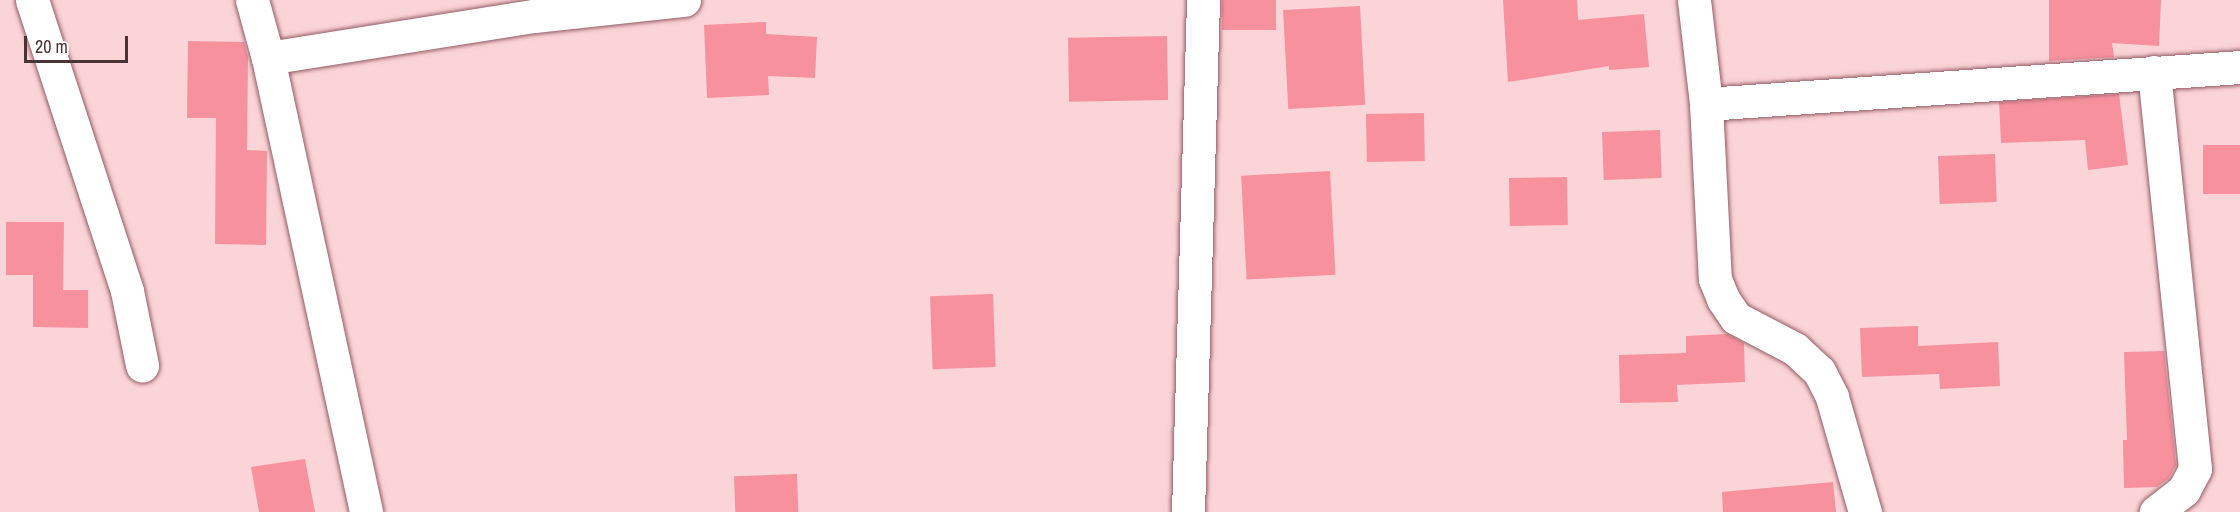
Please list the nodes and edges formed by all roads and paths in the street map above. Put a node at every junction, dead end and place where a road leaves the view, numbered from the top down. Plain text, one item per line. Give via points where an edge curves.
1 (32, 0) edge
2 (252, 0) edge
3 (684, 0) edge
4 (1203, 0) edge
5 (1694, 0) edge
6 (502, 10) edge
7 (268, 58) junction
8 (2240, 67) edge
9 (2154, 72) junction
10 (1706, 104) junction
11 (142, 365) dead end
12 (366, 512) edge
13 (1188, 512) edge
14 (1865, 512) edge
15 (2156, 512) edge

1 - 11 street via 127,291
2 - 7 street
3 - 6 street
4 - 13 street
5 - 10 street
6 - 7 street
7 - 12 street
8 - 9 street
9 - 10 street
9 - 15 street via 2195,469 2184,490
10 - 14 street via 1715,279 1736,318 1795,349 1819,371 1832,397

